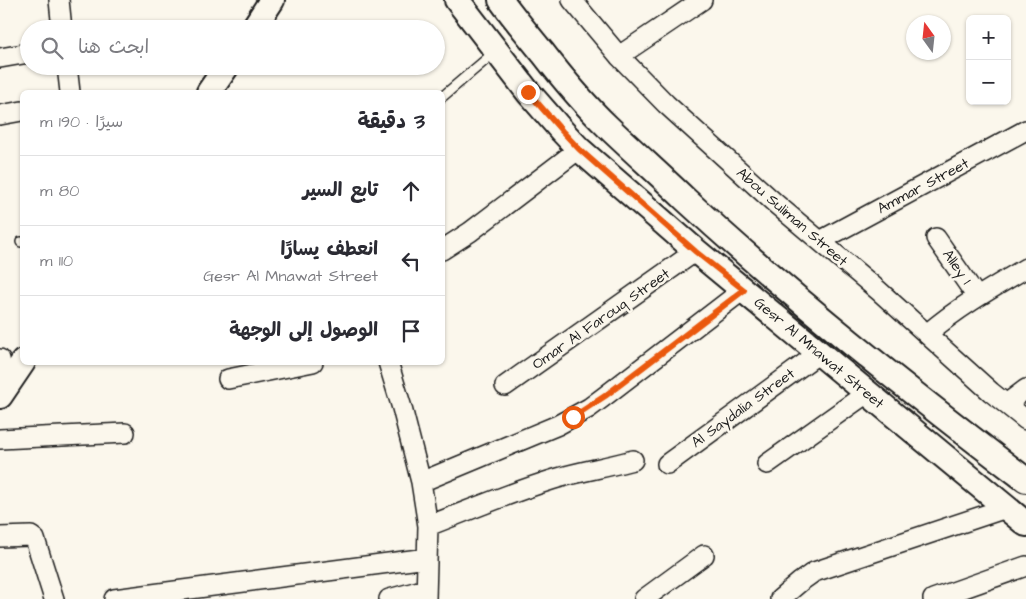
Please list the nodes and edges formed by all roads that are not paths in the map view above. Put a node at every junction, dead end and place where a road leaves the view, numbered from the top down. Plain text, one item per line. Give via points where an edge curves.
1 (59, 0) edge
2 (272, 0) edge
3 (457, 0) edge
4 (500, 0) edge
5 (572, 0) edge
6 (702, 0) edge
7 (61, 20) edge
8 (259, 20) edge
9 (496, 51) junction
10 (20, 55) edge
11 (619, 56) junction
12 (0, 58) edge
13 (68, 75) edge
14 (221, 75) edge
15 (70, 90) edge
16 (210, 90) edge
17 (445, 94) edge
18 (20, 111) edge
19 (0, 115) edge
20 (1026, 130) edge
21 (579, 149) junction
22 (936, 238) dead end
23 (820, 241) junction
24 (445, 248) edge
25 (696, 252) junction
26 (1026, 268) edge
27 (744, 290) junction
28 (977, 297) junction
29 (926, 334) junction
30 (819, 353) junction
31 (0, 359) edge
32 (21, 365) edge
33 (298, 365) edge
34 (389, 365) edge
35 (228, 379) dead end
36 (505, 386) dead end
37 (1026, 389) edge
38 (3, 392) edge
39 (867, 393) junction
40 (1006, 404) junction
41 (1026, 420) edge
42 (126, 433) dead end
43 (0, 440) edge
44 (633, 460) dead end
45 (666, 464) dead end
46 (767, 464) dead end
47 (1026, 480) edge
48 (421, 482) junction
49 (1006, 508) junction
50 (1026, 524) edge
51 (428, 526) junction
52 (0, 537) edge
53 (704, 555) dead end
54 (427, 558) junction
55 (1026, 566) edge
56 (426, 594) edge
57 (54, 599) edge
58 (114, 599) edge
59 (389, 599) edge
60 (644, 599) edge
61 (780, 599) edge
62 (933, 599) edge

1 - 7 street
2 - 8 street
3 - 9 street, Gesr Al Mnawat Street
4 - 47 street, Gesr Al Mnawat Street via 607,126 708,220 841,335
5 - 11 street, Abou Suliman Street
6 - 11 street
9 - 17 lane
9 - 21 street, Gesr Al Mnawat Street
10 - 12 street
11 - 23 street, Abou Suliman Street via 666,104
13 - 15 street
14 - 16 street
18 - 19 street
20 - 23 street, Ammar Street
21 - 24 street
21 - 25 street, Gesr Al Mnawat Street
22 - 28 street, Alley 1
23 - 29 street, Abou Suliman Street
25 - 27 street, Gesr Al Mnawat Street
25 - 36 street, Omar Al Farouq Street
26 - 28 street
27 - 30 street, Gesr Al Mnawat Street
27 - 48 street via 573,417
28 - 29 street
29 - 40 street, Abou Suliman Street
30 - 39 street, Gesr Al Mnawat Street
30 - 45 street, Al Saydalia Street
31 - 38 street
32 - 38 street
33 - 35 street
34 - 48 street
37 - 40 street
39 - 46 street
39 - 49 street, Gesr Al Mnawat Street
40 - 41 street, Abou Suliman Street
42 - 43 street
44 - 51 street via 556,479
48 - 51 street
49 - 50 street, Gesr Al Mnawat Street
49 - 61 street via 814,572
51 - 54 street
52 - 57 street via 35,538
53 - 60 street
54 - 56 street
54 - 58 street
55 - 62 street
56 - 59 street

